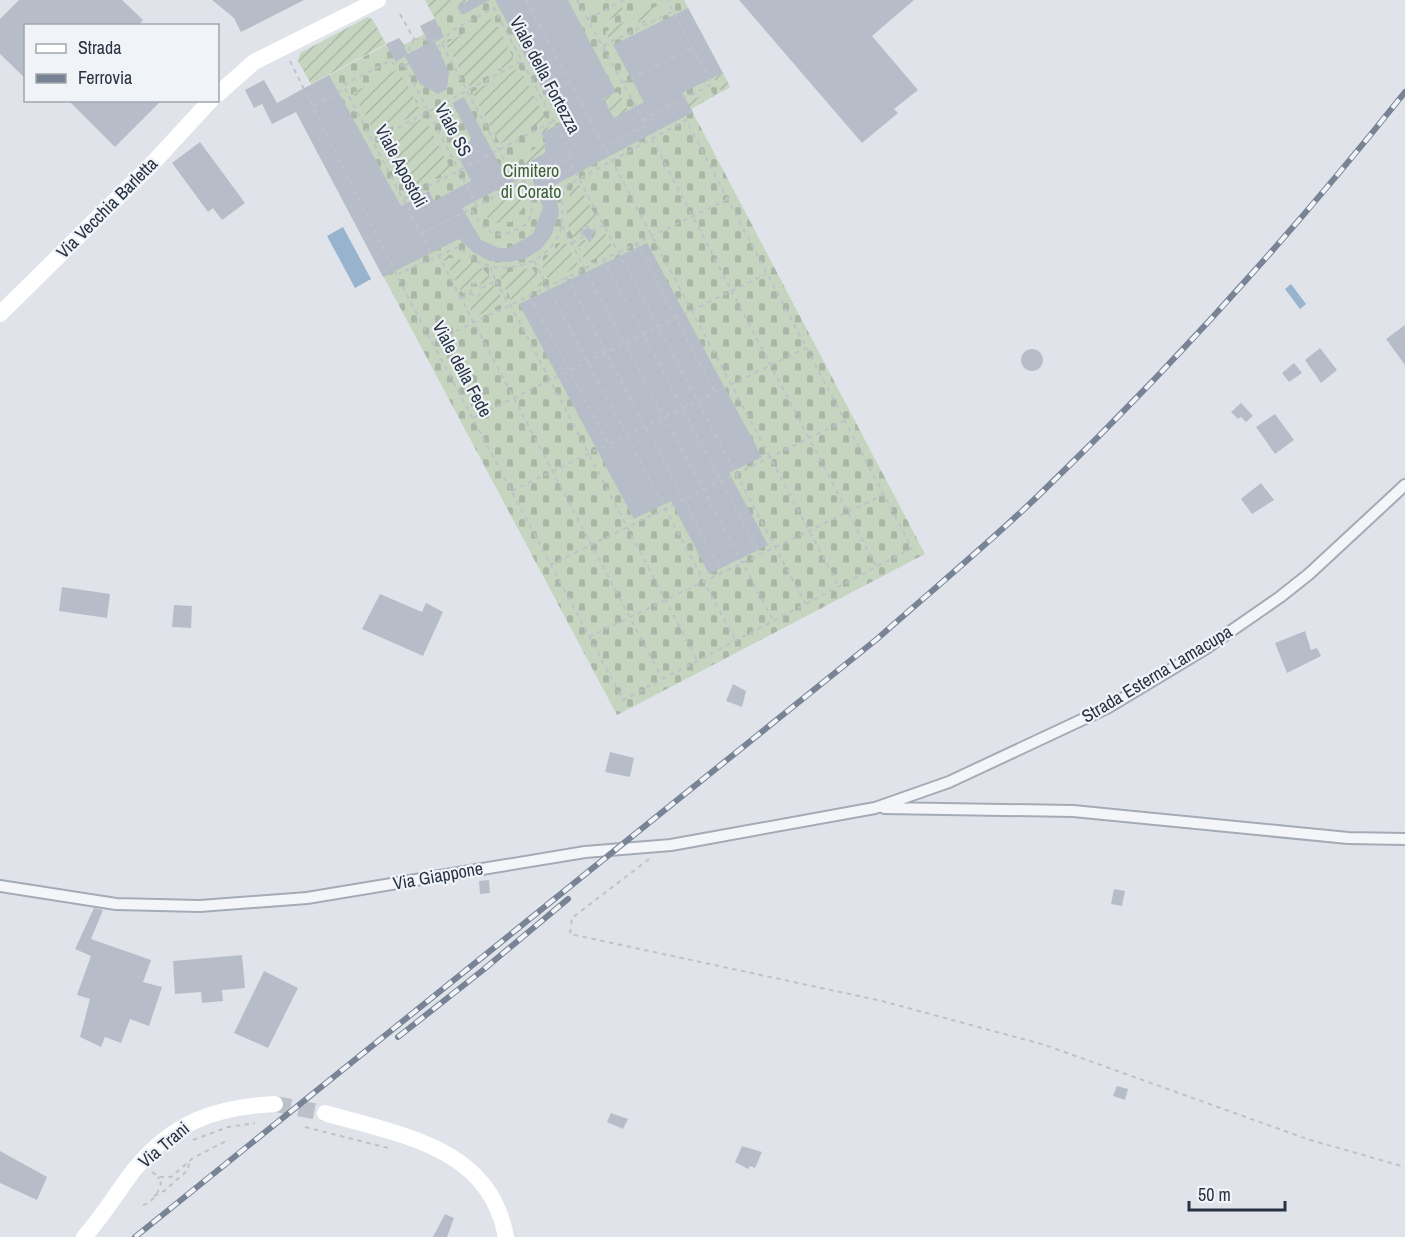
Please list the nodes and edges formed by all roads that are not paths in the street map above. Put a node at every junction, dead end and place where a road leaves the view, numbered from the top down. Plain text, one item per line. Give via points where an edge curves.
1 (375, 0) edge
2 (219, 93) edge
3 (209, 102) edge
4 (0, 314) edge
5 (1405, 485) edge
6 (875, 808) junction
7 (1405, 839) edge
8 (0, 886) edge
9 (275, 1104) tunnel mouth
10 (325, 1113) tunnel mouth
11 (84, 1237) edge
12 (506, 1237) edge

1 - 2 street via 254,62
3 - 4 street, Via Vecchia Barletta
5 - 6 street, Strada Esterna Lamacupa via 1302,580 1208,647 1107,708 949,782
6 - 7 street via 1073,811 1348,838
6 - 8 street, Via Giappone via 671,845 585,852 307,898 200,906 116,904
9 - 11 street, Via Trani via 220,1110 172,1132 148,1154
10 - 12 street via 428,1145 459,1161 492,1194

